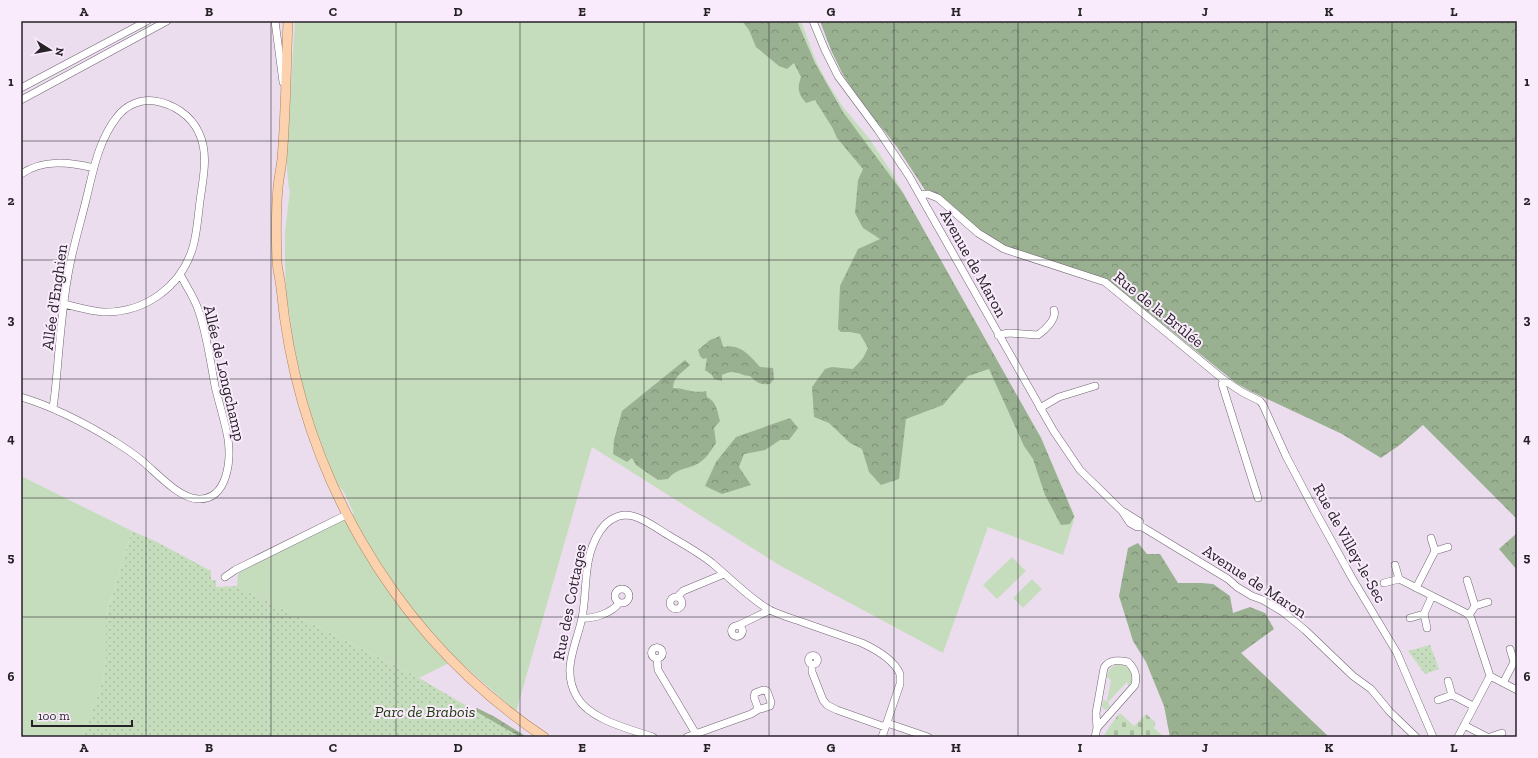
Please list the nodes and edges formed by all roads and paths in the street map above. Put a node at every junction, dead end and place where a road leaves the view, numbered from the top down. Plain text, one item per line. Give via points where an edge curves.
1 (147, 21) edge
2 (167, 21) edge
3 (275, 21) edge
4 (288, 21) edge
5 (814, 21) edge
6 (134, 24) edge
7 (139, 36) junction
8 (21, 88) edge
9 (21, 100) edge
10 (285, 101) junction
11 (94, 168) junction
12 (21, 174) edge
13 (920, 195) junction
14 (180, 274) junction
15 (64, 304) junction
16 (1054, 310) dead end
17 (998, 335) junction
18 (1224, 380) junction
19 (1095, 386) dead end
20 (21, 397) edge
21 (53, 408) junction
22 (1040, 408) junction
23 (1258, 498) dead end
24 (346, 515) junction
25 (1430, 538) dead end
26 (1448, 547) dead end
27 (1435, 551) junction
28 (1395, 565) dead end
29 (724, 574) junction
30 (226, 577) dead end
31 (1399, 579) junction
32 (1467, 580) dead end
33 (1384, 583) dead end
34 (1416, 588) junction
35 (1432, 596) junction
36 (677, 597) dead end
37 (1488, 602) dead end
38 (619, 603) dead end
39 (1474, 606) junction
40 (770, 610) junction
41 (1424, 614) junction
42 (1469, 615) junction
43 (582, 618) junction
44 (1410, 618) dead end
45 (738, 625) dead end
46 (1428, 628) dead end
47 (1510, 649) dead end
48 (657, 659) dead end
49 (1515, 662) edge
50 (812, 664) dead end
51 (1490, 676) junction
52 (1448, 681) dead end
53 (1503, 683) junction
54 (1517, 690) edge
55 (1452, 695) junction
56 (1438, 700) dead end
57 (1473, 706) junction
58 (760, 709) dead end
59 (886, 725) junction
60 (1464, 725) junction
61 (1097, 728) junction
62 (700, 732) junction
63 (1502, 733) dead end
64 (544, 737) edge
65 (653, 737) edge
66 (687, 737) edge
67 (882, 737) edge
68 (928, 737) edge
69 (1095, 737) edge
70 (1416, 737) edge
71 (1433, 737) edge
72 (1458, 737) edge
73 (1487, 737) edge
74 (1490, 737) edge

1 - 6 street
2 - 7 street
3 - 10 street
4 - 10 main road
5 - 13 street, Avenue de Maron via 830,61 843,83 882,136
6 - 7 street
6 - 8 street
7 - 9 street
10 - 24 main road via 280,284 286,332 301,402 320,458
11 - 12 street via 50,163 32,167
11 - 14 street, Allée d'Enghien via 101,144 109,129 118,116 131,105 144,101 160,102 175,107 195,125 202,140 204,165 194,245
11 - 15 street, Allée d'Enghien via 69,268
13 - 17 street, Avenue de Maron
13 - 18 street, Rue de la Brûlée via 928,194 938,198 978,233 1004,249 1105,282
14 - 15 street, Allée d'Enghien via 160,295 133,308 101,312
14 - 21 street, Allée de Longchamp via 200,314 226,429 228,469 219,488 203,498 185,495 114,441
15 - 21 street, Allée d'Enghien
16 - 17 street via 1054,319 1038,335
17 - 22 street, Avenue de Maron
18 - 23 street via 1222,384
18 - 71 street, Rue de Villey-le-Sec via 1263,405 1315,511 1399,657
19 - 22 street via 1059,397
20 - 21 street, Allée de Longchamp
22 - 70 street, Avenue de Maron via 1080,470 1122,511 1140,522 1140,526 1292,619 1353,676 1371,689
24 - 30 street via 258,558
24 - 64 main road via 389,586 428,636 486,693
25 - 27 street
26 - 27 street
27 - 34 street
28 - 31 street
29 - 36 street via 682,591
29 - 40 street, Rue des Cottages
29 - 43 street, Rue des Cottages via 697,552 640,519 629,516 616,517 602,528 592,546 587,562
31 - 33 street
31 - 34 street
32 - 39 street
34 - 35 street
35 - 41 street
35 - 42 street
37 - 39 street
38 - 43 street via 616,607 591,618
39 - 42 street
40 - 45 street
40 - 59 street, Rue des Cottages via 862,643 896,666 900,674 900,684
41 - 44 street
41 - 46 street
42 - 51 street
43 - 65 street, Rue des Cottages via 569,669 577,698 597,716
47 - 49 street
48 - 62 street via 658,670
49 - 53 street
50 - 59 street via 812,672 827,705
51 - 53 street
51 - 57 street
52 - 55 street
53 - 54 street
55 - 56 street
55 - 57 street
57 - 60 street
58 - 62 street
59 - 67 street, Rue des Cottages
59 - 68 street
60 - 72 street
60 - 73 street
61 - 61 street via 1135,685 1136,672 1128,662 1112,661 1104,668 1096,713
61 - 69 street
62 - 66 street
63 - 74 street

